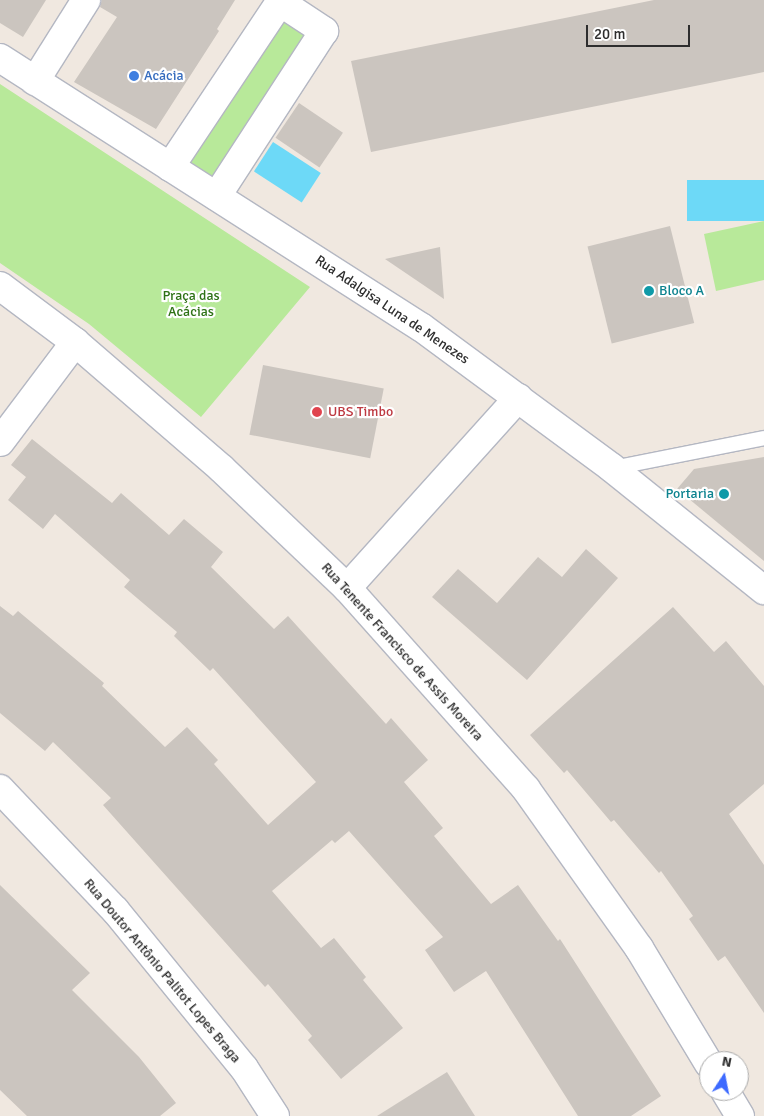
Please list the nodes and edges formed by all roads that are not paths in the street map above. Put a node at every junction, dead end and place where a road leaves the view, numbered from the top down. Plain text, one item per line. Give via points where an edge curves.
1 (86, 0) edge
2 (0, 58) edge
3 (35, 81) junction
4 (170, 167) junction
5 (217, 196) junction
6 (0, 286) edge
7 (76, 342) junction
8 (518, 398) junction
9 (764, 438) edge
10 (0, 442) edge
11 (612, 468) junction
12 (347, 588) junction
13 (764, 590) edge
14 (0, 790) edge
15 (701, 1051) edge
16 (731, 1101) edge
17 (275, 1116) edge
18 (740, 1116) edge

1 - 3 street
2 - 3 street, Rua Adalgisa Luna de Menezes
3 - 4 street, Rua Adalgisa Luna de Menezes
4 - 5 street, Rua Adalgisa Luna de Menezes
4 - 5 street via 280,2 324,31
5 - 8 street, Rua Adalgisa Luna de Menezes via 421,327
6 - 7 street, Rua Tenente Francisco de Assis Moreira
7 - 10 street
7 - 12 street, Rua Tenente Francisco de Assis Moreira via 222,469
8 - 11 street, Rua Adalgisa Luna de Menezes
8 - 12 street
9 - 11 lane
11 - 13 street, Rua Adalgisa Luna de Menezes
12 - 15 street, Rua Tenente Francisco de Assis Moreira via 526,789 638,948
14 - 17 street, Rua Doutor Antônio Palitot Lopes Braga via 121,918 244,1068
16 - 18 street

